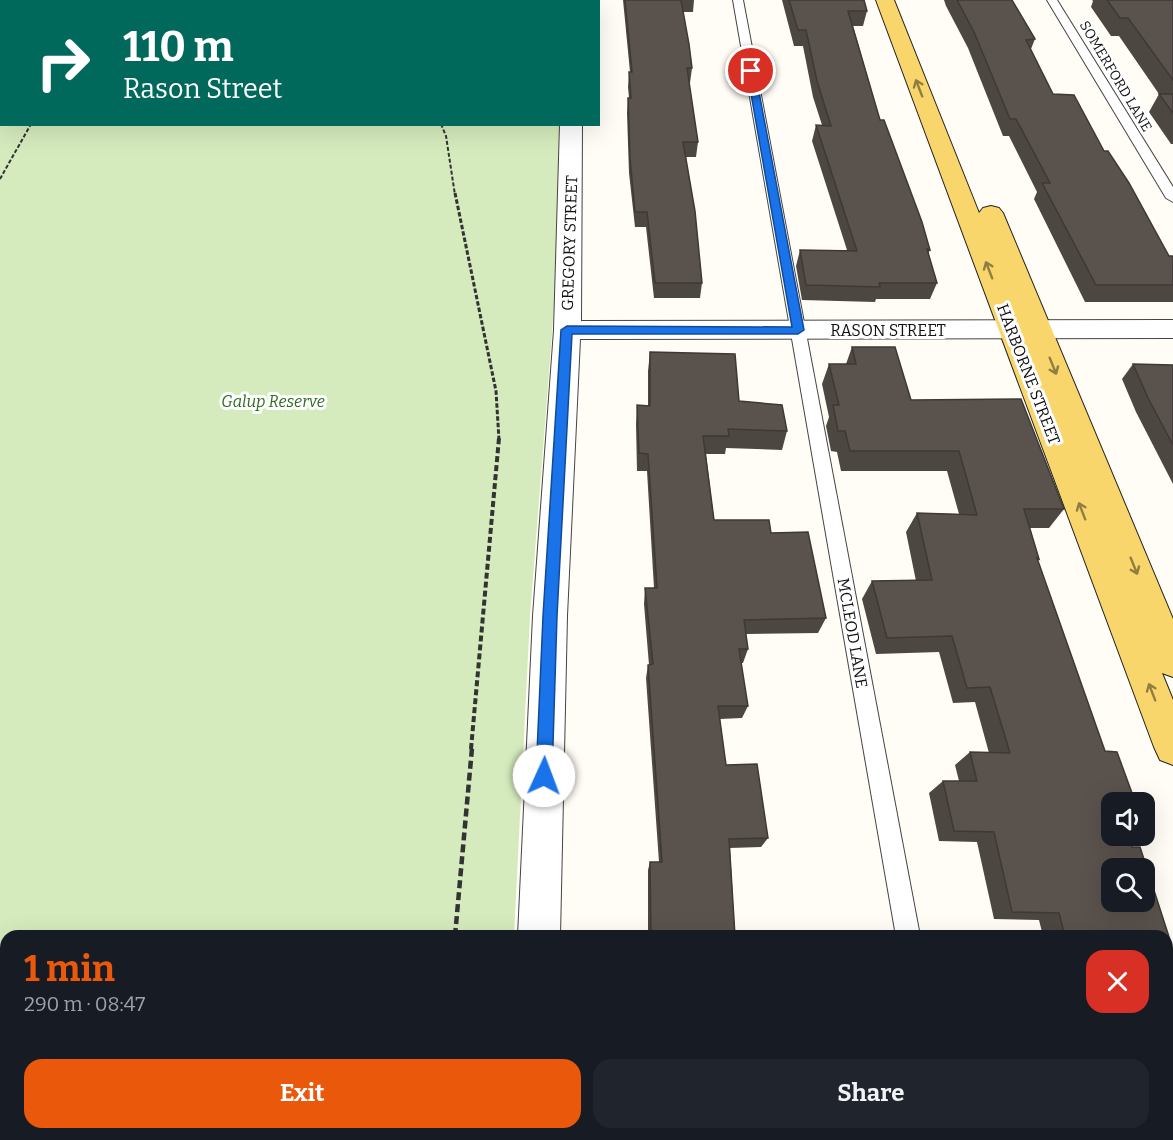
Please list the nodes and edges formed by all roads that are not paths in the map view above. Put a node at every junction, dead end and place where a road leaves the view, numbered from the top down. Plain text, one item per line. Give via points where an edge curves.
1 (738, 0) edge
2 (885, 0) edge
3 (904, 0) edge
4 (1052, 0) edge
5 (571, 126) edge
6 (1173, 198) edge
7 (1173, 329) edge
8 (567, 330) junction
9 (798, 330) junction
10 (1025, 330) junction
11 (1173, 661) edge
12 (1173, 747) edge
13 (538, 930) edge
14 (907, 930) edge

1 - 9 lane, MCLEOD LANE
10 -> 2 main road, HARBORNE STREET
3 - 10 main road, HARBORNE STREET
4 - 6 lane, SOMERFORD LANE
5 - 8 street, GREGORY STREET
7 - 10 street, RASON STREET
8 - 9 street, RASON STREET
8 - 13 street, GREGORY STREET via 550,616
9 - 10 street, RASON STREET
9 - 14 lane, MCLEOD LANE
10 -> 11 main road, HARBORNE STREET
12 -> 10 main road, HARBORNE STREET

